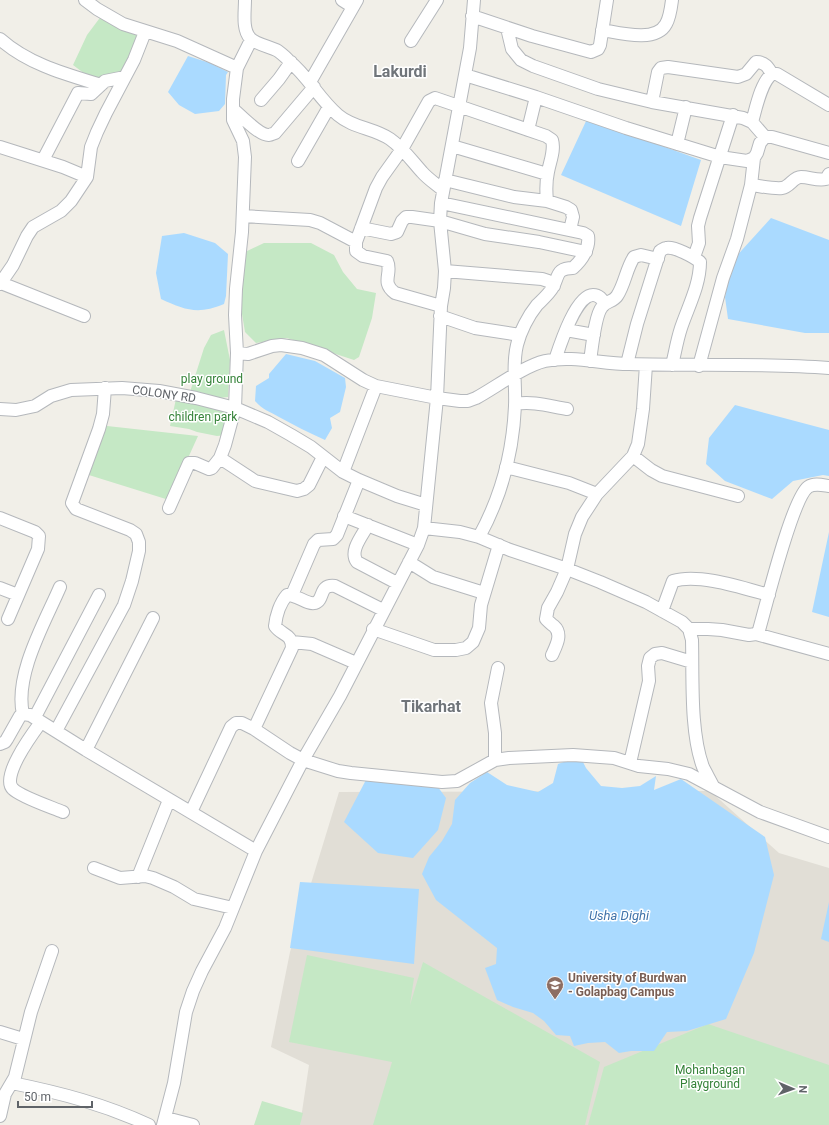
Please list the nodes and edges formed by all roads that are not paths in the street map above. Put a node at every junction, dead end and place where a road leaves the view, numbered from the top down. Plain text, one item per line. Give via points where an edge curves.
1 (85, 0) edge
2 (245, 0) edge
3 (342, 0) edge
4 (437, 0) edge
5 (474, 0) edge
6 (607, 0) edge
7 (672, 0) edge
8 (355, 4) edge
9 (472, 16) junction
10 (507, 28) junction
11 (602, 30) junction
12 (144, 32) junction
13 (0, 39) edge
14 (251, 40) junction
15 (411, 41) dead end
16 (291, 62) junction
17 (237, 68) junction
18 (772, 74) junction
19 (465, 75) junction
20 (125, 78) junction
21 (101, 85) junction
22 (312, 85) junction
23 (536, 97) junction
24 (261, 100) dead end
25 (652, 102) junction
26 (829, 105) edge
27 (329, 107) junction
28 (459, 107) junction
29 (686, 107) junction
30 (233, 109) junction
31 (733, 115) junction
32 (752, 122) junction
33 (528, 130) junction
34 (765, 137) junction
35 (678, 144) junction
36 (452, 146) junction
37 (0, 147) edge
38 (402, 149) junction
39 (829, 153) edge
40 (720, 157) junction
41 (754, 158) junction
42 (43, 160) junction
43 (298, 161) dead end
44 (547, 174) junction
45 (829, 174) edge
46 (88, 177) junction
47 (444, 185) junction
48 (751, 185) junction
49 (547, 201) junction
50 (441, 203) junction
51 (243, 216) junction
52 (440, 221) junction
53 (361, 228) junction
54 (570, 230) junction
55 (356, 242) junction
56 (586, 252) junction
57 (694, 257) junction
58 (658, 259) junction
59 (446, 271) junction
60 (1, 283) edge
61 (554, 286) junction
62 (605, 304) junction
63 (441, 311) junction
64 (84, 316) dead end
65 (566, 330) junction
66 (520, 335) junction
67 (594, 335) junction
68 (237, 353) junction
69 (555, 360) junction
70 (590, 360) junction
71 (627, 364) junction
72 (646, 365) junction
73 (672, 365) junction
74 (699, 366) junction
75 (829, 368) edge
76 (515, 376) junction
77 (376, 386) junction
78 (105, 388) junction
79 (437, 398) junction
80 (515, 404) junction
81 (235, 408) junction
82 (0, 409) edge
83 (567, 409) dead end
84 (633, 456) junction
85 (323, 457) junction
86 (220, 458) junction
87 (506, 467) junction
88 (343, 472) junction
89 (359, 480) junction
90 (829, 486) edge
91 (597, 494) junction
92 (738, 496) dead end
93 (426, 506) junction
94 (169, 508) dead end
95 (344, 516) junction
96 (0, 518) edge
97 (368, 525) junction
98 (424, 528) junction
99 (479, 537) junction
100 (418, 545) junction
101 (499, 545) junction
102 (409, 562) junction
103 (567, 569) junction
104 (397, 583) junction
105 (60, 587) dead end
106 (0, 588) edge
107 (484, 593) junction
108 (18, 595) junction
109 (99, 595) dead end
110 (292, 595) junction
111 (769, 595) junction
112 (383, 610) junction
113 (662, 611) junction
114 (153, 618) dead end
115 (8, 619) dead end
116 (373, 629) junction
117 (690, 629) junction
118 (756, 634) junction
119 (292, 642) junction
120 (829, 654) edge
121 (552, 655) dead end
122 (356, 662) junction
123 (692, 662) junction
124 (498, 668) dead end
125 (23, 714) junction
126 (38, 720) junction
127 (254, 729) junction
128 (56, 731) junction
129 (0, 744) edge
130 (86, 750) junction
131 (303, 760) junction
132 (495, 760) junction
133 (630, 763) junction
134 (713, 786) junction
135 (169, 800) junction
136 (63, 812) dead end
137 (191, 812) junction
138 (829, 837) edge
139 (256, 851) junction
140 (94, 868) dead end
141 (138, 876) junction
142 (233, 908) junction
143 (52, 951) dead end
144 (0, 1032) edge
145 (23, 1039) junction
146 (12, 1083) junction
147 (0, 1116) edge
148 (165, 1121) edge
149 (149, 1125) edge
150 (193, 1125) edge

1 - 12 street via 123,24
2 - 14 street via 246,33
3 - 8 street
4 - 15 street
5 - 9 street
6 - 11 street
7 - 11 street via 667,23 656,34 636,36
8 - 22 street
9 - 10 street
9 - 19 street
10 - 11 street via 591,52 600,45
10 - 25 street via 512,50 521,60 598,89
12 - 17 street via 177,41
12 - 20 street
13 - 21 street via 20,55 44,66
14 - 16 street via 278,52
14 - 17 street
16 - 22 street
16 - 24 street
17 - 30 street
18 - 25 street via 761,62 756,62 746,74 738,77 661,68
18 - 26 street via 778,74
18 - 32 street via 768,77 758,101
19 - 23 street
19 - 28 street
20 - 21 street via 105,81
20 - 46 street via 106,112 92,147
21 - 42 street via 91,94 81,92 77,95
22 - 27 street
22 - 30 street via 275,133 270,135 255,128
23 - 33 street
23 - 35 street
25 - 29 street
27 - 38 street via 340,117 380,134
27 - 43 street
28 - 33 street
28 - 36 street
28 - 38 street via 435,98 429,102
29 - 31 street
29 - 35 street
30 - 51 street via 233,120 243,141 245,157
31 - 32 street
31 - 40 street
32 - 34 street
33 - 44 street via 552,140 554,146
34 - 39 street
34 - 41 street
35 - 40 street
36 - 44 street
36 - 47 street
37 - 42 street
38 - 47 street via 424,174
38 - 53 street via 376,188
40 - 41 street via 747,161
40 - 57 street via 700,218 699,243
41 - 48 street
42 - 46 street
44 - 49 street
45 - 48 street via 826,179 819,180 800,177 783,188
46 - 60 street via 61,211 33,227
47 - 49 street
47 - 50 street
48 - 74 street
49 - 54 street via 571,210 573,218
50 - 52 street
50 - 54 street
51 - 55 street via 310,220
51 - 68 street via 236,289
52 - 53 street via 406,217 397,232 391,234
52 - 56 street via 485,234
52 - 59 street
53 - 55 street
54 - 56 street via 588,236
55 - 63 street via 356,251 363,256 387,261 390,266 387,282 389,289
56 - 61 street via 573,268 561,271
57 - 58 street via 674,248 666,248 660,251
57 - 73 street via 700,262 700,269
58 - 62 street via 640,255 634,257 617,296 612,302
58 - 71 street
59 - 61 street via 542,279
59 - 63 street
60 - 64 street
61 - 66 street via 537,306
62 - 65 street via 596,295 589,296 582,301
62 - 67 street via 598,316
63 - 66 street via 475,328
63 - 79 street
65 - 67 street
65 - 69 street
66 - 76 street via 516,346
67 - 70 street
68 - 77 street via 248,354 272,346 302,348 324,355 362,380
68 - 81 street
69 - 70 street
69 - 76 street via 527,368
70 - 71 street
71 - 72 street
72 - 73 street
72 - 84 street via 643,409 638,444
73 - 74 street
74 - 75 street via 789,365
76 - 79 street via 468,401
76 - 80 street
77 - 79 street
77 - 88 street
78 - 81 street, COLONY RD via 159,391
78 - 82 street, COLONY RD via 72,390 51,396 35,406 16,410
78 - 128 street via 99,429 72,503 76,509 136,534 139,551 124,605
79 - 93 street
80 - 83 street via 526,402
80 - 87 street
81 - 85 street, COLONY RD via 291,435
81 - 86 street
84 - 91 street
84 - 92 street via 662,476
85 - 86 street via 309,485 297,491 255,481
85 - 88 street, COLONY RD
86 - 94 street via 209,469 189,463
87 - 91 street via 569,483
87 - 99 street via 490,515
88 - 89 street, COLONY RD
89 - 93 street, COLONY RD
89 - 95 street
90 - 111 street via 815,485 809,487 802,495
91 - 103 street via 582,517 575,534
93 - 98 street
95 - 97 street
95 - 110 street via 333,539 318,540 314,544
96 - 108 street via 39,536 38,549
97 - 100 street
97 - 104 street via 354,550 354,558
98 - 99 street
98 - 100 street
99 - 101 street
100 - 102 street
101 - 103 street
101 - 107 street
102 - 104 street
102 - 107 street via 434,577
103 - 113 street
103 - 121 street via 546,616 558,632 558,640
104 - 112 street
105 - 125 street via 27,666 21,695
106 - 108 street
107 - 116 street via 480,605 479,628 473,642 466,648 434,650
108 - 115 street
109 - 126 street
110 - 112 street via 315,603 324,588 335,586
110 - 119 street via 284,599 275,626 290,637
111 - 113 street via 729,584 682,578 673,581
111 - 118 street
112 - 116 street
113 - 117 street
114 - 130 street
116 - 122 street
117 - 118 street
117 - 123 street
118 - 120 street
119 - 122 street via 312,644
119 - 127 street via 292,648
122 - 131 street
123 - 133 street via 662,653 650,658 648,688
123 - 134 street via 698,747 703,767
124 - 132 street via 491,703
125 - 126 street
125 - 129 street via 5,742
126 - 128 street
126 - 136 street via 17,758 9,784 20,794
127 - 131 street
127 - 137 street via 242,723 236,723 231,727
128 - 130 street
130 - 135 street
131 - 132 street via 351,773 442,782 457,781
131 - 139 street
132 - 133 street via 573,755 614,758
133 - 134 street via 689,774
134 - 138 street via 760,812
135 - 137 street
135 - 141 street
137 - 139 street
139 - 142 street
140 - 141 street via 120,878
141 - 142 street via 166,883 194,900
142 - 148 street via 193,990 186,1012
143 - 145 street
144 - 145 street
145 - 146 street
146 - 147 street via 5,1094
146 - 149 street via 78,1098
148 - 150 street

